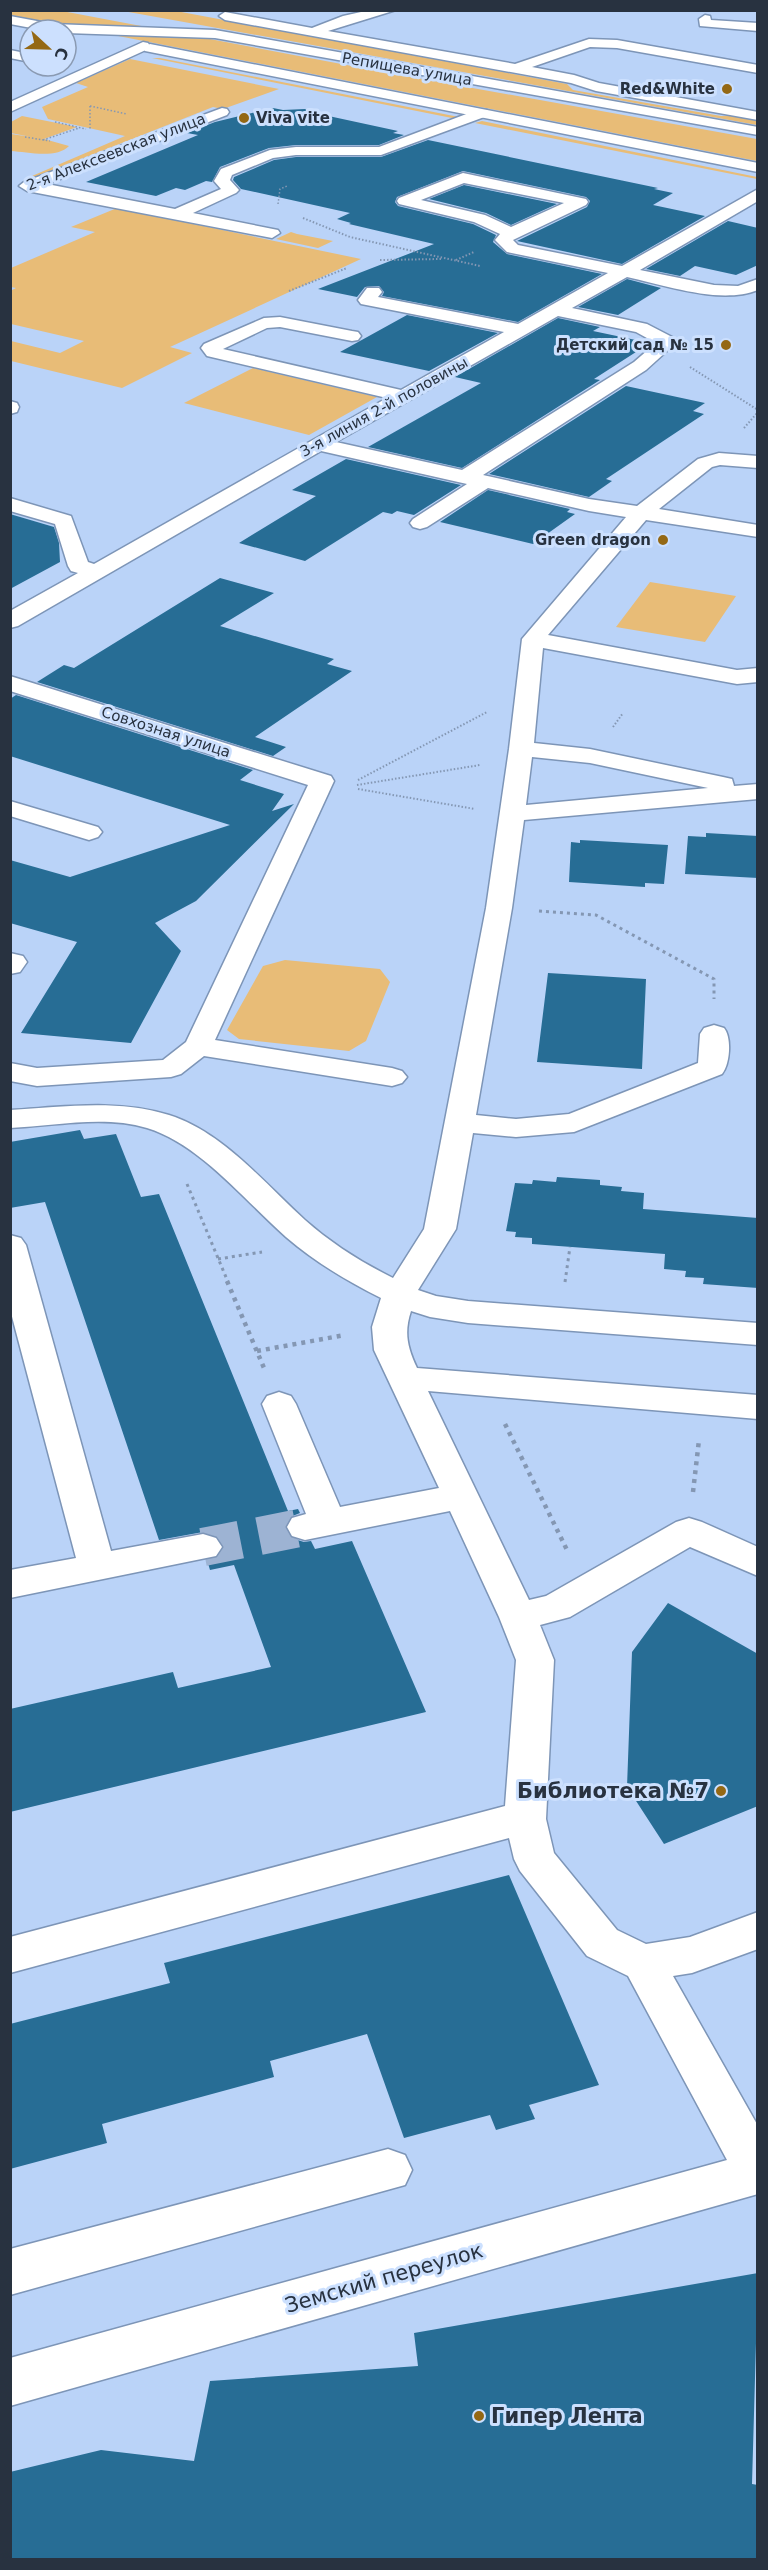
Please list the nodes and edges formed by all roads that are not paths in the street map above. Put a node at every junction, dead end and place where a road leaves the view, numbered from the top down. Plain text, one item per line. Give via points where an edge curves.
1 (249, 10) edge
2 (390, 10) edge
3 (705, 19) dead end
4 (758, 27) edge
5 (78, 30) edge
6 (311, 32) junction
7 (78, 33) edge
8 (142, 46) junction
9 (78, 67) edge
10 (515, 69) junction
11 (758, 69) edge
12 (91, 70) junction
13 (10, 108) edge
14 (222, 112) dead end
15 (482, 113) junction
16 (758, 116) edge
17 (758, 131) edge
18 (758, 168) edge
19 (29, 185) junction
20 (10, 192) edge
21 (758, 194) edge
22 (177, 214) junction
23 (272, 233) dead end
24 (511, 233) junction
25 (623, 271) junction
26 (758, 284) edge
27 (373, 291) dead end
28 (555, 310) junction
29 (658, 317) dead end
30 (641, 328) junction
31 (520, 330) junction
32 (352, 336) dead end
33 (404, 396) junction
34 (318, 444) junction
35 (758, 462) edge
36 (476, 479) junction
37 (10, 504) edge
38 (640, 514) junction
39 (420, 523) dead end
40 (758, 531) edge
41 (96, 572) junction
42 (10, 621) edge
43 (533, 639) junction
44 (758, 675) edge
45 (10, 683) edge
46 (520, 754) junction
47 (753, 791) edge
48 (10, 808) edge
49 (511, 813) junction
50 (89, 832) dead end
51 (10, 961) edge
52 (10, 966) edge
53 (714, 1034) road end
54 (198, 1046) junction
55 (10, 1072) edge
56 (392, 1077) dead end
57 (10, 1119) edge
58 (460, 1123) junction
59 (10, 1245) edge
60 (394, 1310) junction
61 (758, 1334) edge
62 (405, 1378) junction
63 (279, 1404) road end
64 (758, 1407) edge
65 (459, 1497) junction
66 (203, 1547) tunnel mouth
67 (758, 1563) edge
68 (97, 1567) junction
69 (10, 1584) edge
70 (518, 1617) junction
71 (525, 1819) junction
72 (758, 1930) edge
73 (10, 1955) edge
74 (643, 1963) junction
75 (388, 2170) dead end
76 (758, 2172) edge
77 (10, 2272) edge
78 (10, 2382) edge

1 - 6 street via 225,16
2 - 6 street
3 - 4 street via 705,23 711,24
5 - 17 street, Репищева улица via 215,34
6 - 10 street
7 - 8 street, Репищева улица
8 - 12 street
8 - 15 street, Репищева улица
9 - 12 street
10 - 11 street via 577,46 602,43
10 - 16 street
12 - 13 street
14 - 19 street, 2-я Алексеевская улица
15 - 18 street, Репищева улица
15 - 22 street via 381,151 270,154 226,172 222,181 231,190
19 - 20 street, 2-я Алексеевская улица
19 - 22 street
21 - 25 street, 3-я линия 2-й половины
22 - 23 street
24 - 24 street via 478,218 405,201 463,178 580,202
24 - 25 street via 503,240 513,249
25 - 26 street via 726,291
25 - 28 street, 3-я линия 2-й половины
27 - 31 street via 367,300
28 - 30 street
28 - 31 street, 3-я линия 2-й половины
29 - 30 street
30 - 36 street via 669,342
31 - 33 street, 3-я линия 2-й половины
32 - 33 street via 264,322 210,348 213,352
33 - 34 street, 3-я линия 2-й половины
34 - 36 street
34 - 41 street, 3-я линия 2-й половины
35 - 38 street via 719,459 705,463
36 - 38 street
36 - 39 street
37 - 41 street via 64,520 79,566
38 - 40 street
38 - 43 street
41 - 42 street, 3-я линия 2-й половины
43 - 44 street via 736,676
43 - 46 street
45 - 54 street, Совхозная улица via 334,784
46 - 47 street via 590,756
46 - 49 street
47 - 49 street
48 - 50 street
49 - 58 street via 499,908
51 - 52 street
53 - 58 street via 712,1068 574,1123 516,1128
54 - 55 street via 171,1068 36,1077
54 - 56 street
57 - 60 street via 114,1115 160,1122 200,1143 313,1244 354,1271
58 - 60 street via 440,1229
59 - 68 street
60 - 61 street via 430,1306
60 - 62 street via 392,1350
62 - 64 street
62 - 65 street
63 - 65 street via 317,1525
65 - 70 street
66 - 68 street
67 - 70 street via 689,1532 556,1607
68 - 69 street
70 - 71 street via 535,1660
71 - 73 street via 490,1825
71 - 74 street via 535,1859 602,1943
72 - 74 street via 692,1955
74 - 76 street
75 - 77 street
76 - 78 street, Земский переулок

